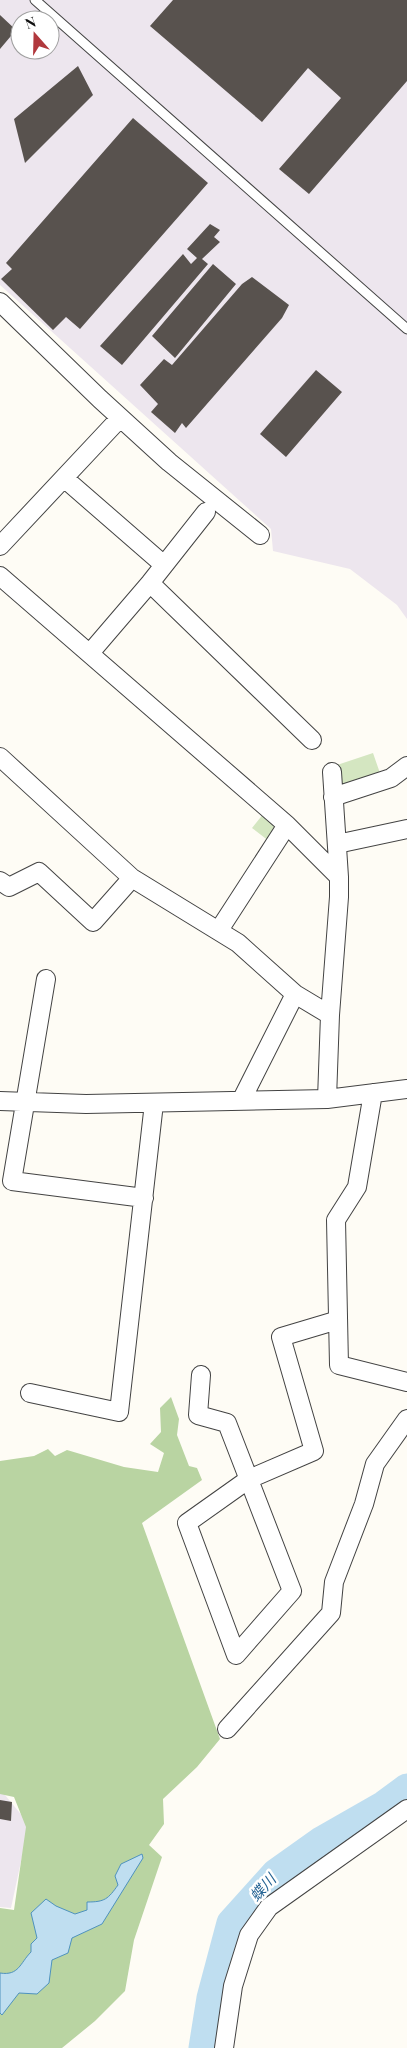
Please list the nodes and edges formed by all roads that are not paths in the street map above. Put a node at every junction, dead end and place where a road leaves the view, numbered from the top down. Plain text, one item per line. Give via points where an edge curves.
1 (35, 0) edge
2 (0, 302) edge
3 (407, 329) edge
4 (120, 418) junction
5 (64, 478) junction
6 (206, 512) dead end
7 (260, 535) dead end
8 (0, 546) edge
9 (164, 565) junction
10 (0, 576) edge
11 (150, 583) junction
12 (90, 653) junction
13 (312, 740) dead end
14 (0, 757) edge
15 (407, 766) edge
16 (332, 772) dead end
17 (333, 797) junction
18 (288, 825) junction
19 (407, 829) edge
20 (337, 844) junction
21 (339, 877) junction
22 (132, 878) junction
23 (0, 881) edge
24 (219, 930) junction
25 (46, 979) dead end
26 (295, 994) junction
27 (330, 1015) junction
28 (407, 1089) edge
29 (373, 1093) junction
30 (327, 1099) junction
31 (0, 1101) edge
32 (241, 1101) junction
33 (26, 1102) junction
34 (154, 1103) junction
35 (144, 1198) junction
36 (338, 1320) junction
37 (201, 1376) dead end
38 (407, 1382) edge
39 (30, 1393) dead end
40 (407, 1419) edge
41 (249, 1478) junction
42 (227, 1729) dead end
43 (407, 1809) edge
44 (224, 2048) edge

1 - 3 lane
2 - 4 street
4 - 5 street
4 - 7 street
5 - 8 street
5 - 9 street
6 - 9 street
9 - 11 street
10 - 12 street
11 - 12 street
11 - 13 street
12 - 18 street
14 - 22 street
15 - 17 street via 391,778
16 - 17 street
17 - 20 street
18 - 21 street
18 - 24 street
19 - 20 street
20 - 21 street
21 - 27 street
22 - 23 street via 93,922 40,872 9,887
22 - 24 street
24 - 26 street
25 - 33 street
26 - 27 street
26 - 32 street
27 - 30 street
28 - 29 street
29 - 30 street
29 - 36 street via 357,1187 336,1220
30 - 32 street
31 - 33 street
32 - 34 street
33 - 34 street
33 - 35 street via 12,1181
34 - 35 street
35 - 39 street via 119,1412
36 - 38 street via 339,1365
36 - 41 street via 281,1336 314,1451
37 - 41 street via 198,1415 227,1423
40 - 42 street via 375,1464 364,1504 334,1582 331,1613
41 - 41 street via 186,1523 236,1655 292,1592
43 - 44 street via 269,1907 249,1935 233,1986

